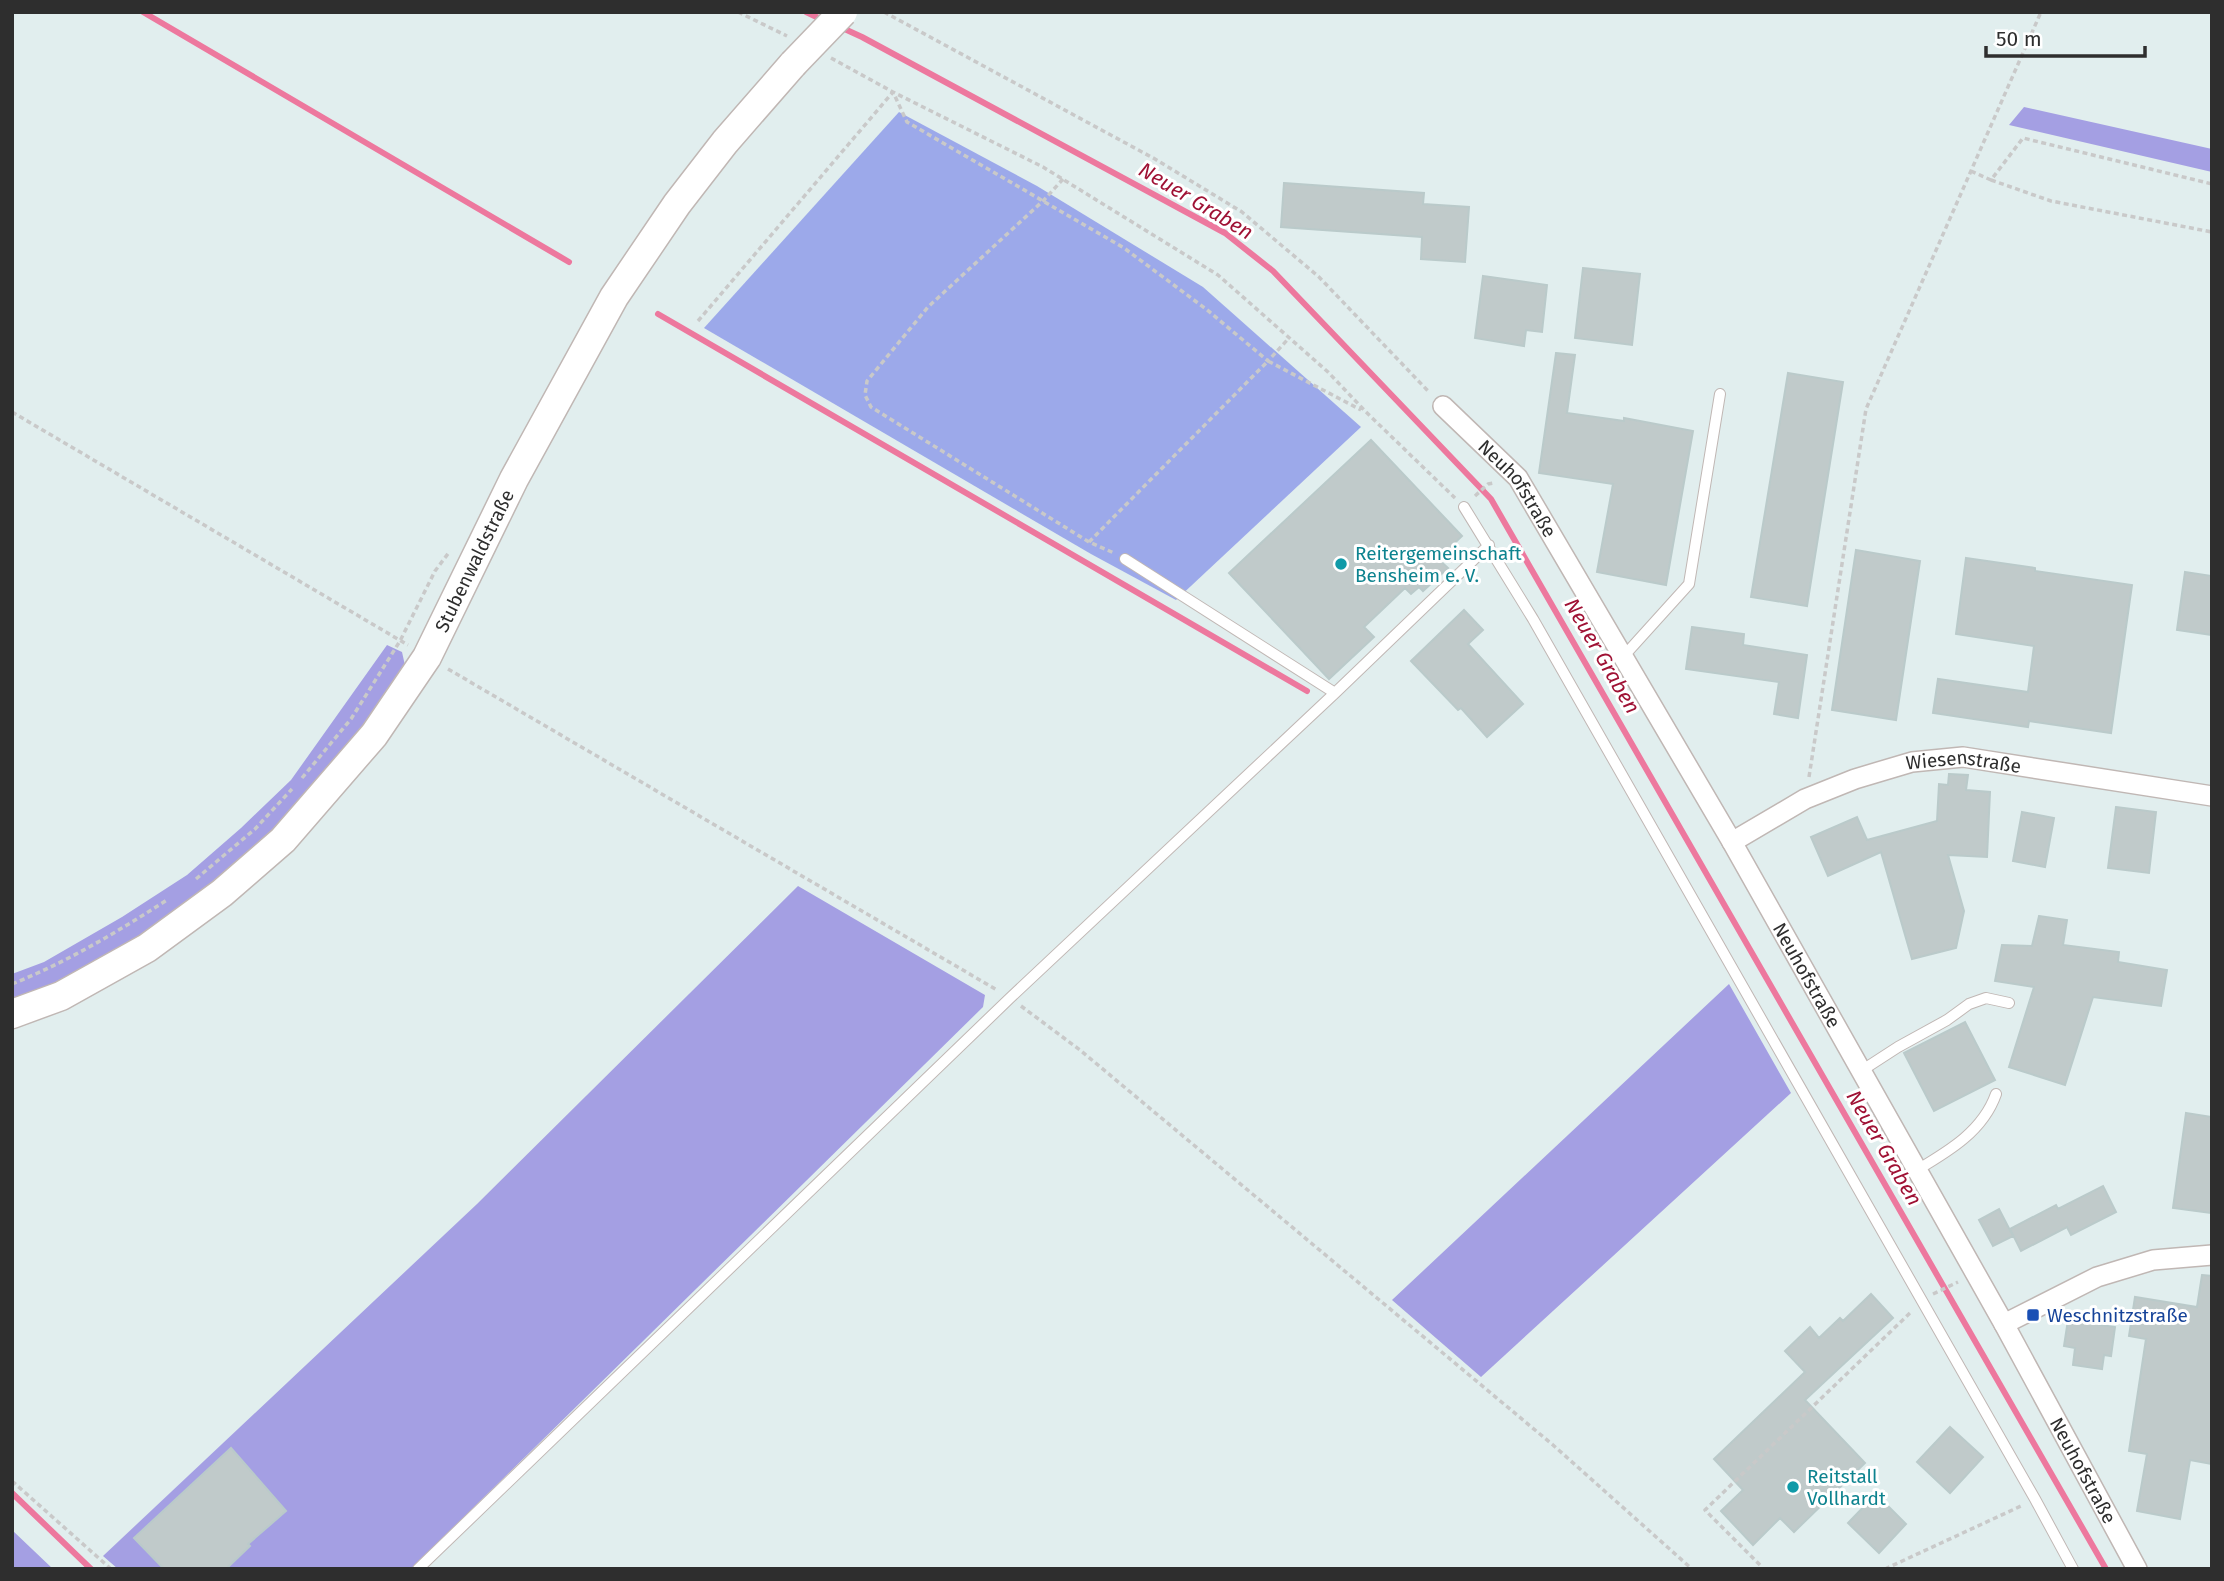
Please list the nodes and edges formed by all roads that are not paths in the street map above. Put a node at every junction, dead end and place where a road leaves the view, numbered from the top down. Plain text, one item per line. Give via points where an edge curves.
1 (843, 12) edge
2 (1720, 394) dead end
3 (1443, 406) road end
4 (1467, 504) road end
5 (1489, 545) junction
6 (1125, 558) road end
7 (1623, 657) junction
8 (1335, 693) junction
9 (2212, 796) edge
10 (1732, 842) junction
11 (2009, 1003) dead end
12 (12, 1014) edge
13 (1861, 1071) junction
14 (1996, 1094) dead end
15 (1917, 1170) junction
16 (2212, 1255) edge
17 (2004, 1324) junction
18 (418, 1569) edge
19 (2073, 1569) edge
20 (2137, 1569) edge

1 - 12 street, Stubenwaldstraße, bridge via 794,52 685,194 614,297 514,479 427,657 374,735 283,839 222,893 147,948 61,996
2 - 7 lane via 1689,584
3 - 7 street, Neuhofstraße via 1518,478
4 - 5 lane
5 - 8 lane
5 - 19 lane
6 - 8 lane
7 - 10 street, Neuhofstraße
8 - 18 lane via 1010,998
9 - 10 street, Wiesenstraße via 1964,757 1912,762 1855,779 1805,799
10 - 13 street, Neuhofstraße
11 - 13 lane via 1986,998 1969,1004
13 - 15 street, Neuhofstraße
14 - 15 lane via 1968,1135
15 - 17 street, Neuhofstraße
16 - 17 street via 2153,1260 2097,1277
17 - 20 street, Neuhofstraße

